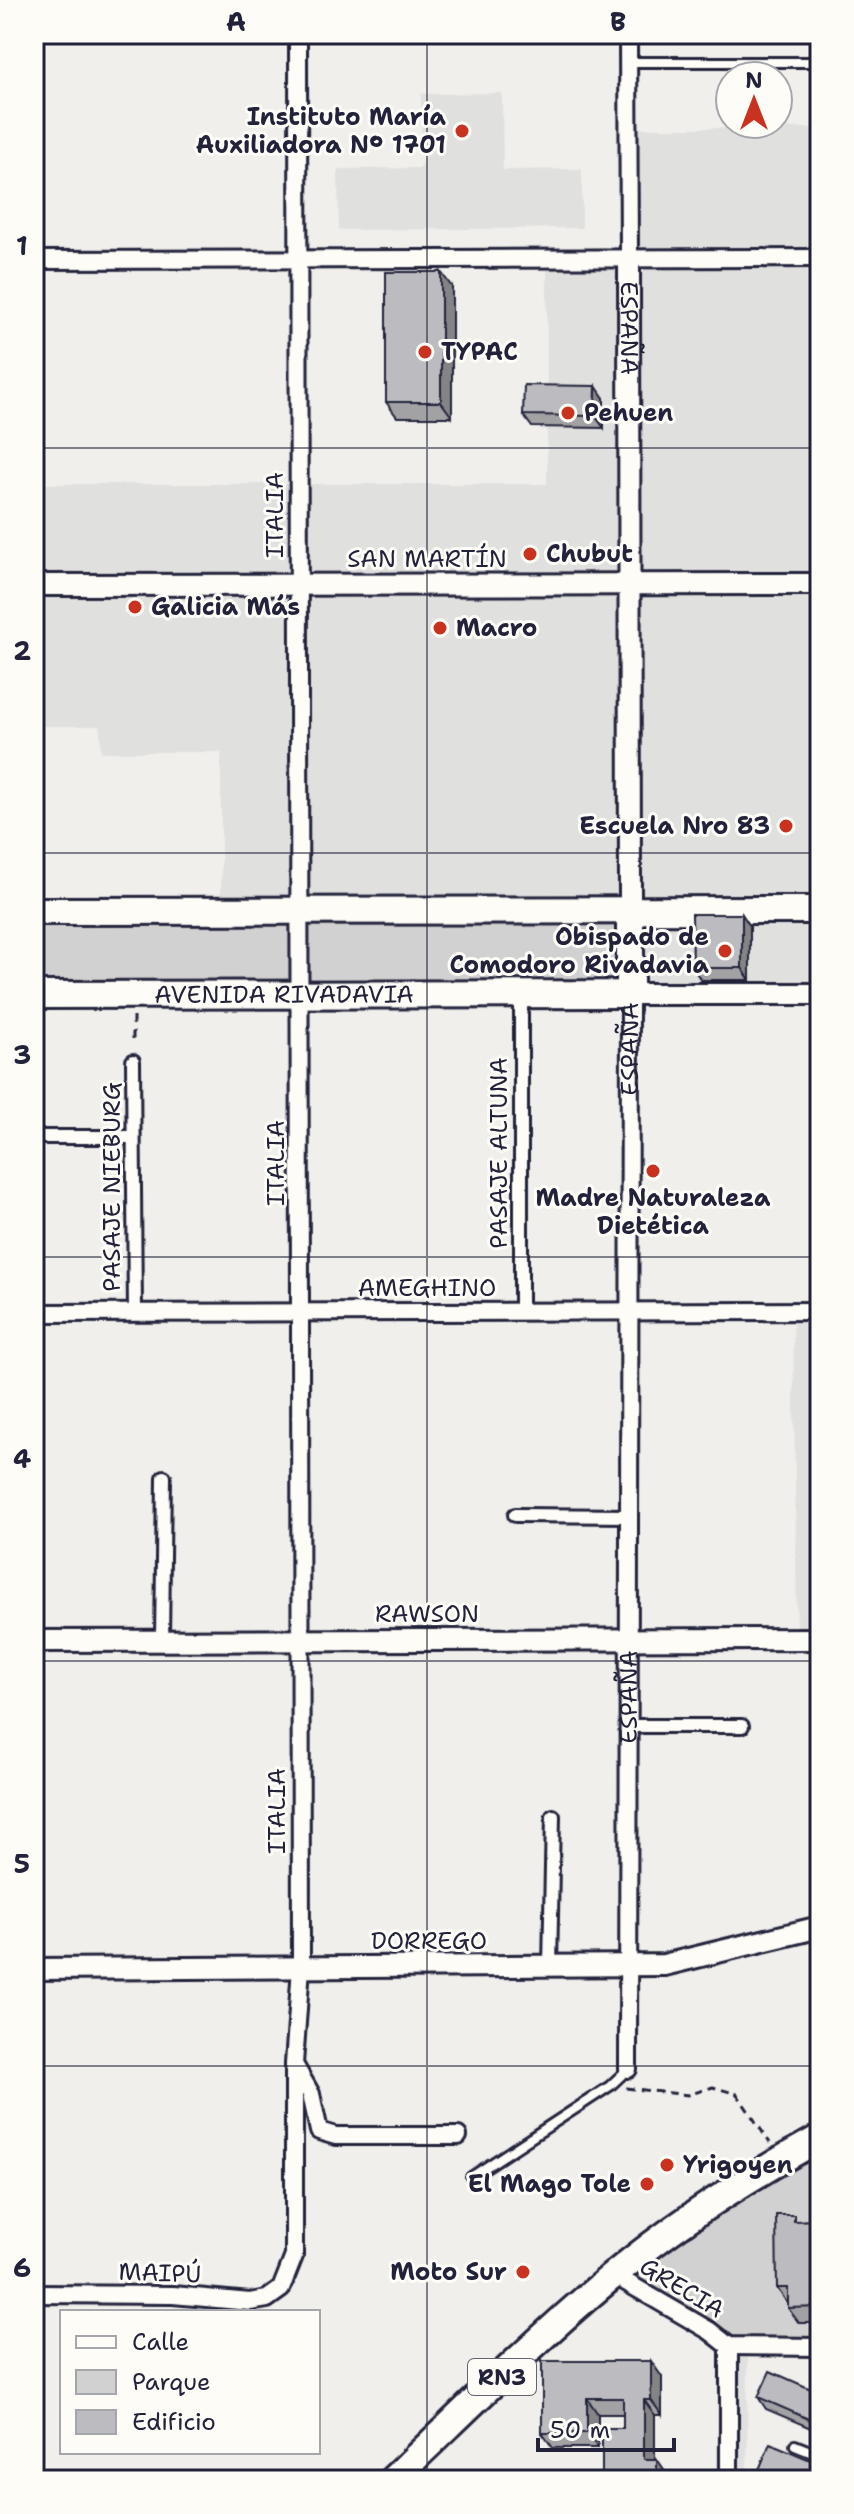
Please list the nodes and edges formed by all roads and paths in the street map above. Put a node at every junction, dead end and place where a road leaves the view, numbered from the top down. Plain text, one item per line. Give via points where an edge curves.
1 (298, 34) edge
2 (628, 34) edge
3 (628, 62) junction
4 (820, 62) edge
5 (629, 258) junction
6 (820, 258) edge
7 (298, 259) junction
8 (34, 260) edge
9 (629, 584) junction
10 (820, 584) edge
11 (34, 585) edge
12 (299, 585) junction
13 (630, 910) junction
14 (820, 910) edge
15 (34, 911) edge
16 (299, 911) junction
17 (521, 994) junction
18 (630, 994) junction
19 (820, 994) edge
20 (34, 995) edge
21 (299, 995) junction
22 (133, 1015) dead end
23 (133, 1061) joint
24 (34, 1137) edge
25 (133, 1137) junction
26 (631, 1311) junction
27 (820, 1311) edge
28 (300, 1312) junction
29 (521, 1312) junction
30 (34, 1313) edge
31 (135, 1313) junction
32 (164, 1477) dead end
33 (515, 1515) dead end
34 (631, 1516) junction
35 (820, 1639) edge
36 (162, 1640) junction
37 (300, 1640) junction
38 (631, 1640) junction
39 (34, 1641) edge
40 (629, 1726) junction
41 (742, 1726) dead end
42 (553, 1816) dead end
43 (820, 1927) edge
44 (550, 1966) junction
45 (628, 1966) junction
46 (301, 1967) junction
47 (34, 1969) edge
48 (294, 2064) junction
49 (628, 2069) joint
50 (610, 2086) junction
51 (458, 2136) dead end
52 (820, 2138) edge
53 (780, 2160) junction
54 (471, 2177) dead end
55 (614, 2275) junction
56 (281, 2289) joint
57 (34, 2294) edge
58 (729, 2346) junction
59 (820, 2347) edge
60 (795, 2445) dead end
61 (820, 2455) edge
62 (392, 2480) edge
63 (729, 2480) edge

1 - 7 street, ITALIA
2 - 3 street, ESPAÑA
3 - 4 lane
3 - 5 street, ESPAÑA
5 - 6 street
5 - 7 street
5 - 9 street, ESPAÑA
7 - 8 street
7 - 12 street, ITALIA
9 - 10 street, SAN MARTÍN
9 - 12 street, SAN MARTÍN
9 - 13 street, ESPAÑA
11 - 12 street, SAN MARTÍN
12 - 16 street, ITALIA
13 - 14 main road
13 - 16 main road
13 - 18 main road, ESPAÑA
15 - 16 main road
16 - 21 street, ITALIA
17 - 18 main road, AVENIDA RIVADAVIA
17 - 21 main road, AVENIDA RIVADAVIA
17 - 29 street, PASAJE ALTUNA
18 - 19 street, AVENIDA RIVADAVIA
18 - 26 street, ESPAÑA
20 - 21 main road, AVENIDA RIVADAVIA
21 - 28 street, ITALIA
22 - 23 path
23 - 25 street, PASAJE NIEBURG
24 - 25 street
25 - 31 street, PASAJE NIEBURG
26 - 27 street, AMEGHINO
26 - 29 street, AMEGHINO
26 - 34 street, ESPAÑA
28 - 29 street, AMEGHINO
28 - 31 street, AMEGHINO
28 - 37 street, ITALIA
30 - 31 street, AMEGHINO
32 - 36 street
33 - 34 street
34 - 38 street, ESPAÑA
35 - 38 street, RAWSON
36 - 37 street, RAWSON
36 - 39 street, RAWSON
37 - 38 street, RAWSON
37 - 46 street, ITALIA
38 - 40 street, ESPAÑA
40 - 41 street
40 - 45 street, ESPAÑA
42 - 44 street
43 - 45 street, DORREGO via 664,1965
44 - 45 street, DORREGO
44 - 46 street, DORREGO
45 - 49 street, ESPAÑA
46 - 47 street, DORREGO
46 - 48 street, ITALIA
48 - 51 street via 311,2094 319,2131 336,2136
48 - 56 street, ITALIA via 294,2256
49 - 50 lane
50 - 53 path via 688,2095 713,2087 737,2094
50 - 54 lane
52 - 53 main road, RN3
53 - 55 main road, RN3 via 663,2236
55 - 58 street, GRECIA
55 - 62 main road, RN3
56 - 57 street, MAIPÚ via 250,2302 173,2295
58 - 59 street, GRECIA
58 - 63 street
60 - 61 lane

